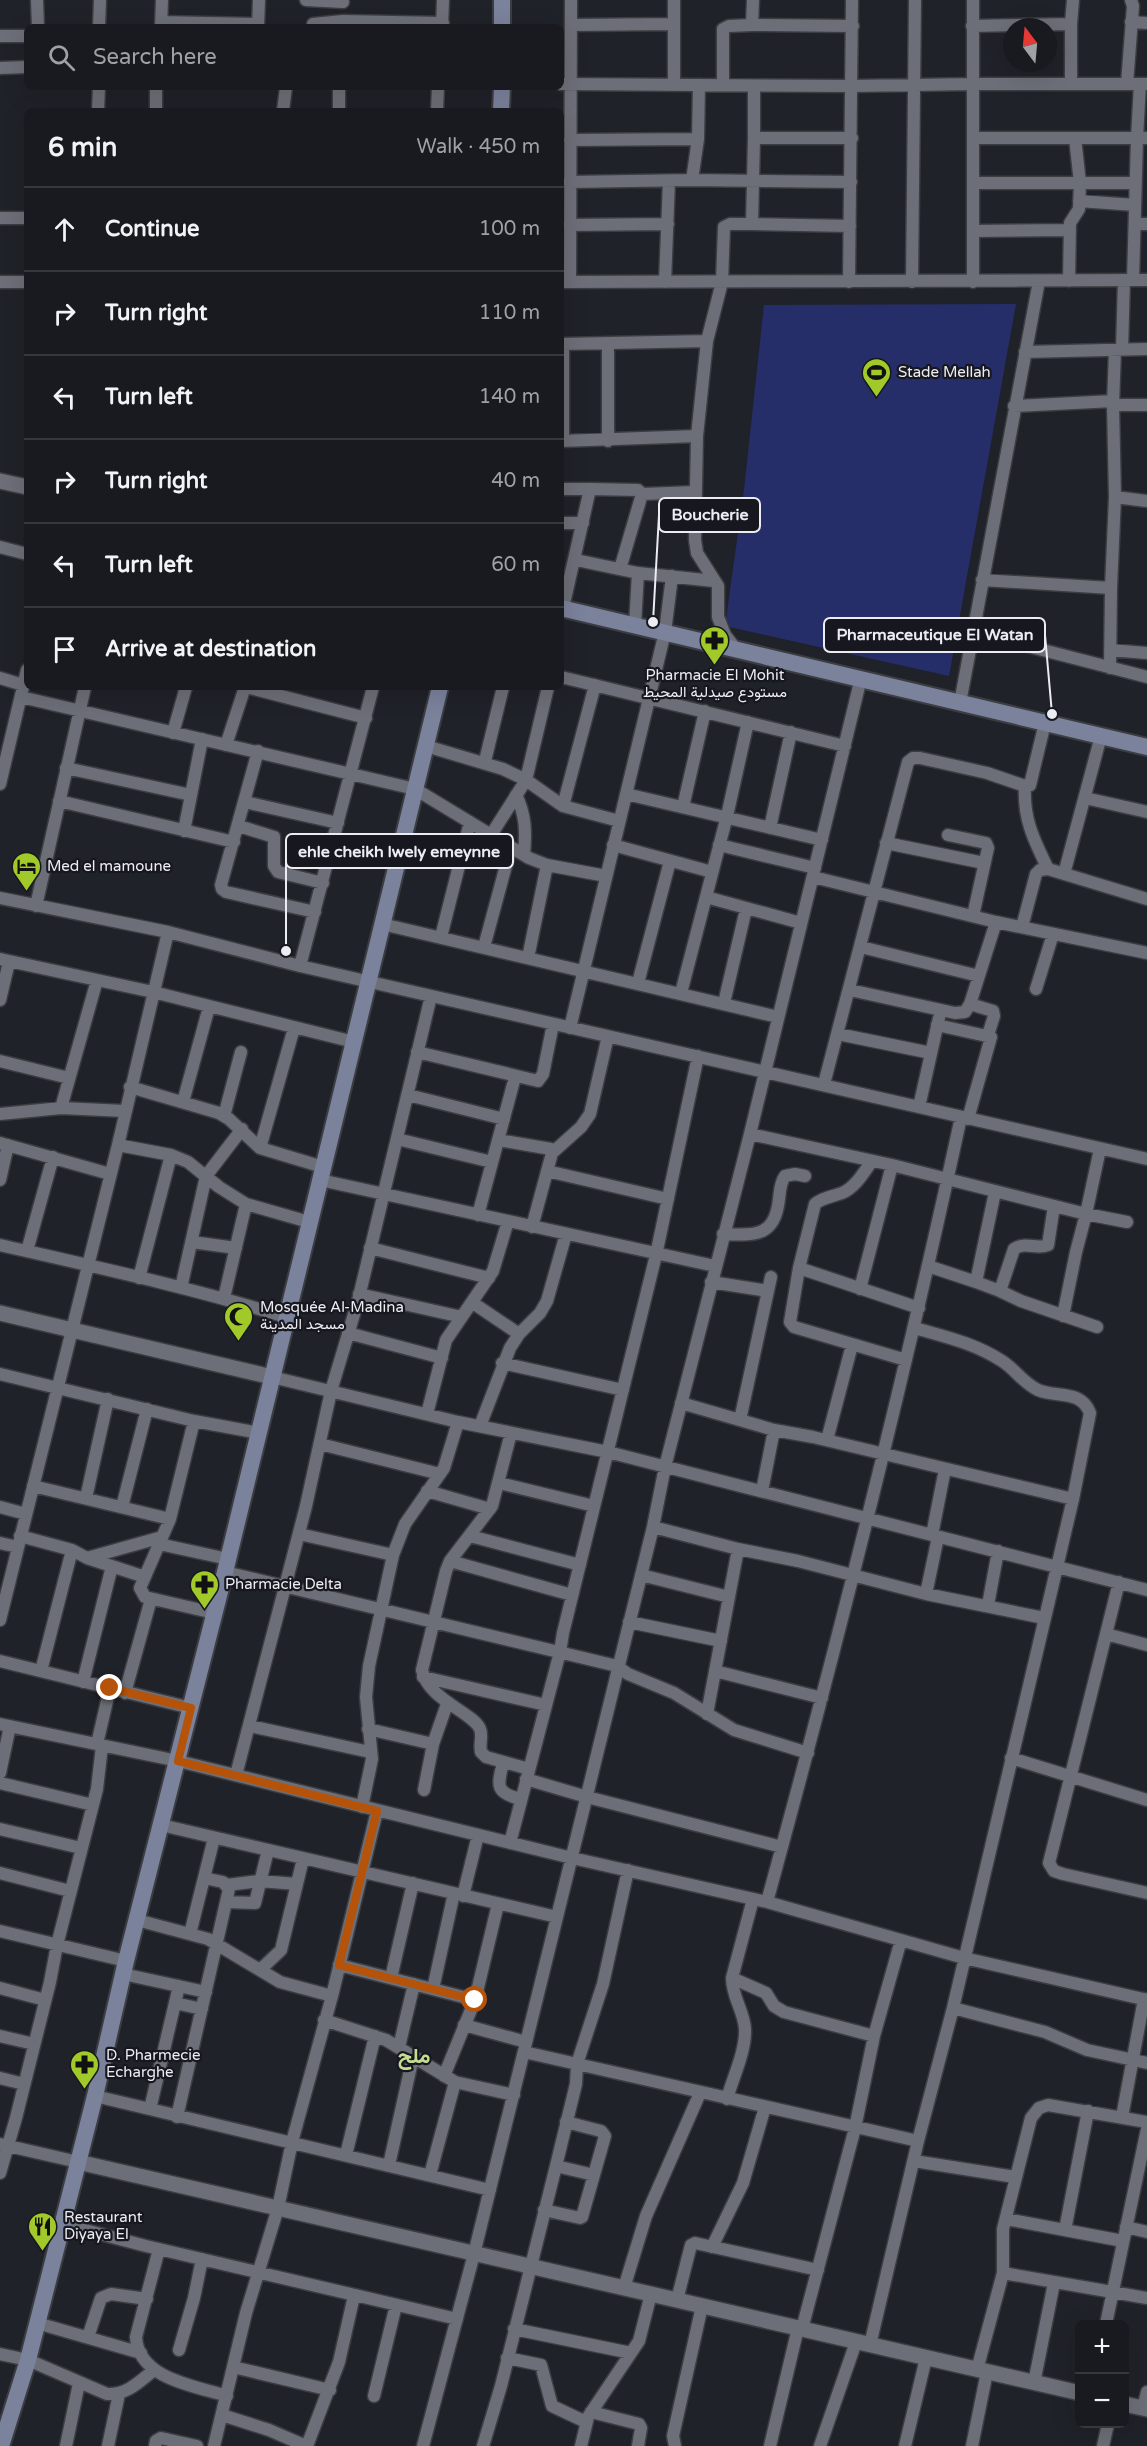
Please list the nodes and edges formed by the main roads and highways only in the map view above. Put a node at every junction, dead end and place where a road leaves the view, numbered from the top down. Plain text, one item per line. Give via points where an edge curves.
1 (502, 0) edge
2 (502, 24) edge
3 (502, 90) edge
4 (501, 108) edge
5 (564, 608) edge
6 (439, 690) edge
7 (1147, 747) edge
8 (4, 2417) edge
9 (1, 2446) edge

1 - 2 main road
3 - 4 main road
5 - 7 main road
6 - 8 main road via 63,2224 28,2360
8 - 9 main road

